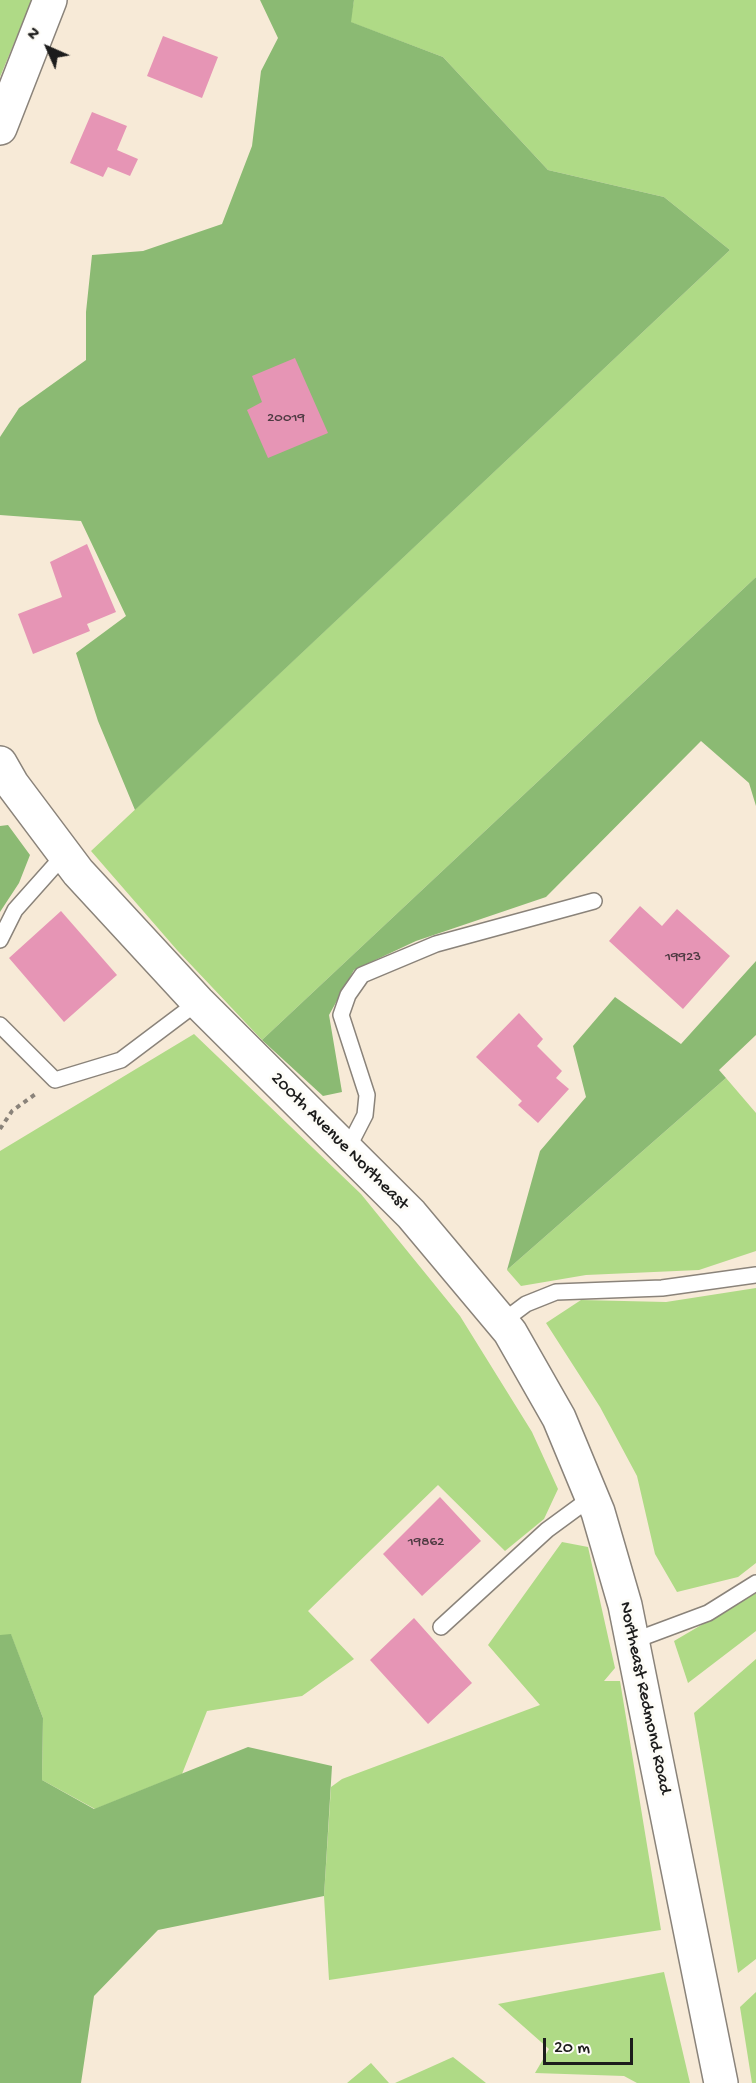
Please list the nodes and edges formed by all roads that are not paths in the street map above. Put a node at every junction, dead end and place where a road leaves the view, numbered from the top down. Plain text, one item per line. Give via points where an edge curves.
1 (50, 0) edge
2 (0, 128) edge
3 (0, 763) edge
4 (64, 855) junction
5 (594, 901) dead end
6 (0, 940) edge
7 (198, 1002) junction
8 (0, 1025) edge
9 (347, 1150) junction
10 (756, 1275) edge
11 (506, 1327) junction
12 (592, 1497) junction
13 (756, 1583) edge
14 (441, 1627) dead end
15 (633, 1641) junction
16 (721, 2083) edge

1 - 2 street
3 - 4 street
4 - 6 lane via 15,910
4 - 7 street, 200th Avenue Northeast
5 - 9 lane via 435,944 362,975 348,995 341,1015 367,1095 365,1115
7 - 8 lane via 121,1060 55,1080
7 - 9 street, 200th Avenue Northeast
9 - 11 street, 200th Avenue Northeast via 411,1214
10 - 11 lane via 662,1288 556,1292 526,1304
11 - 12 street, Northeast Redmond Road via 559,1418
12 - 14 lane via 547,1530
12 - 15 street, Northeast Redmond Road
13 - 15 lane via 708,1613
15 - 16 street, Northeast Redmond Road

